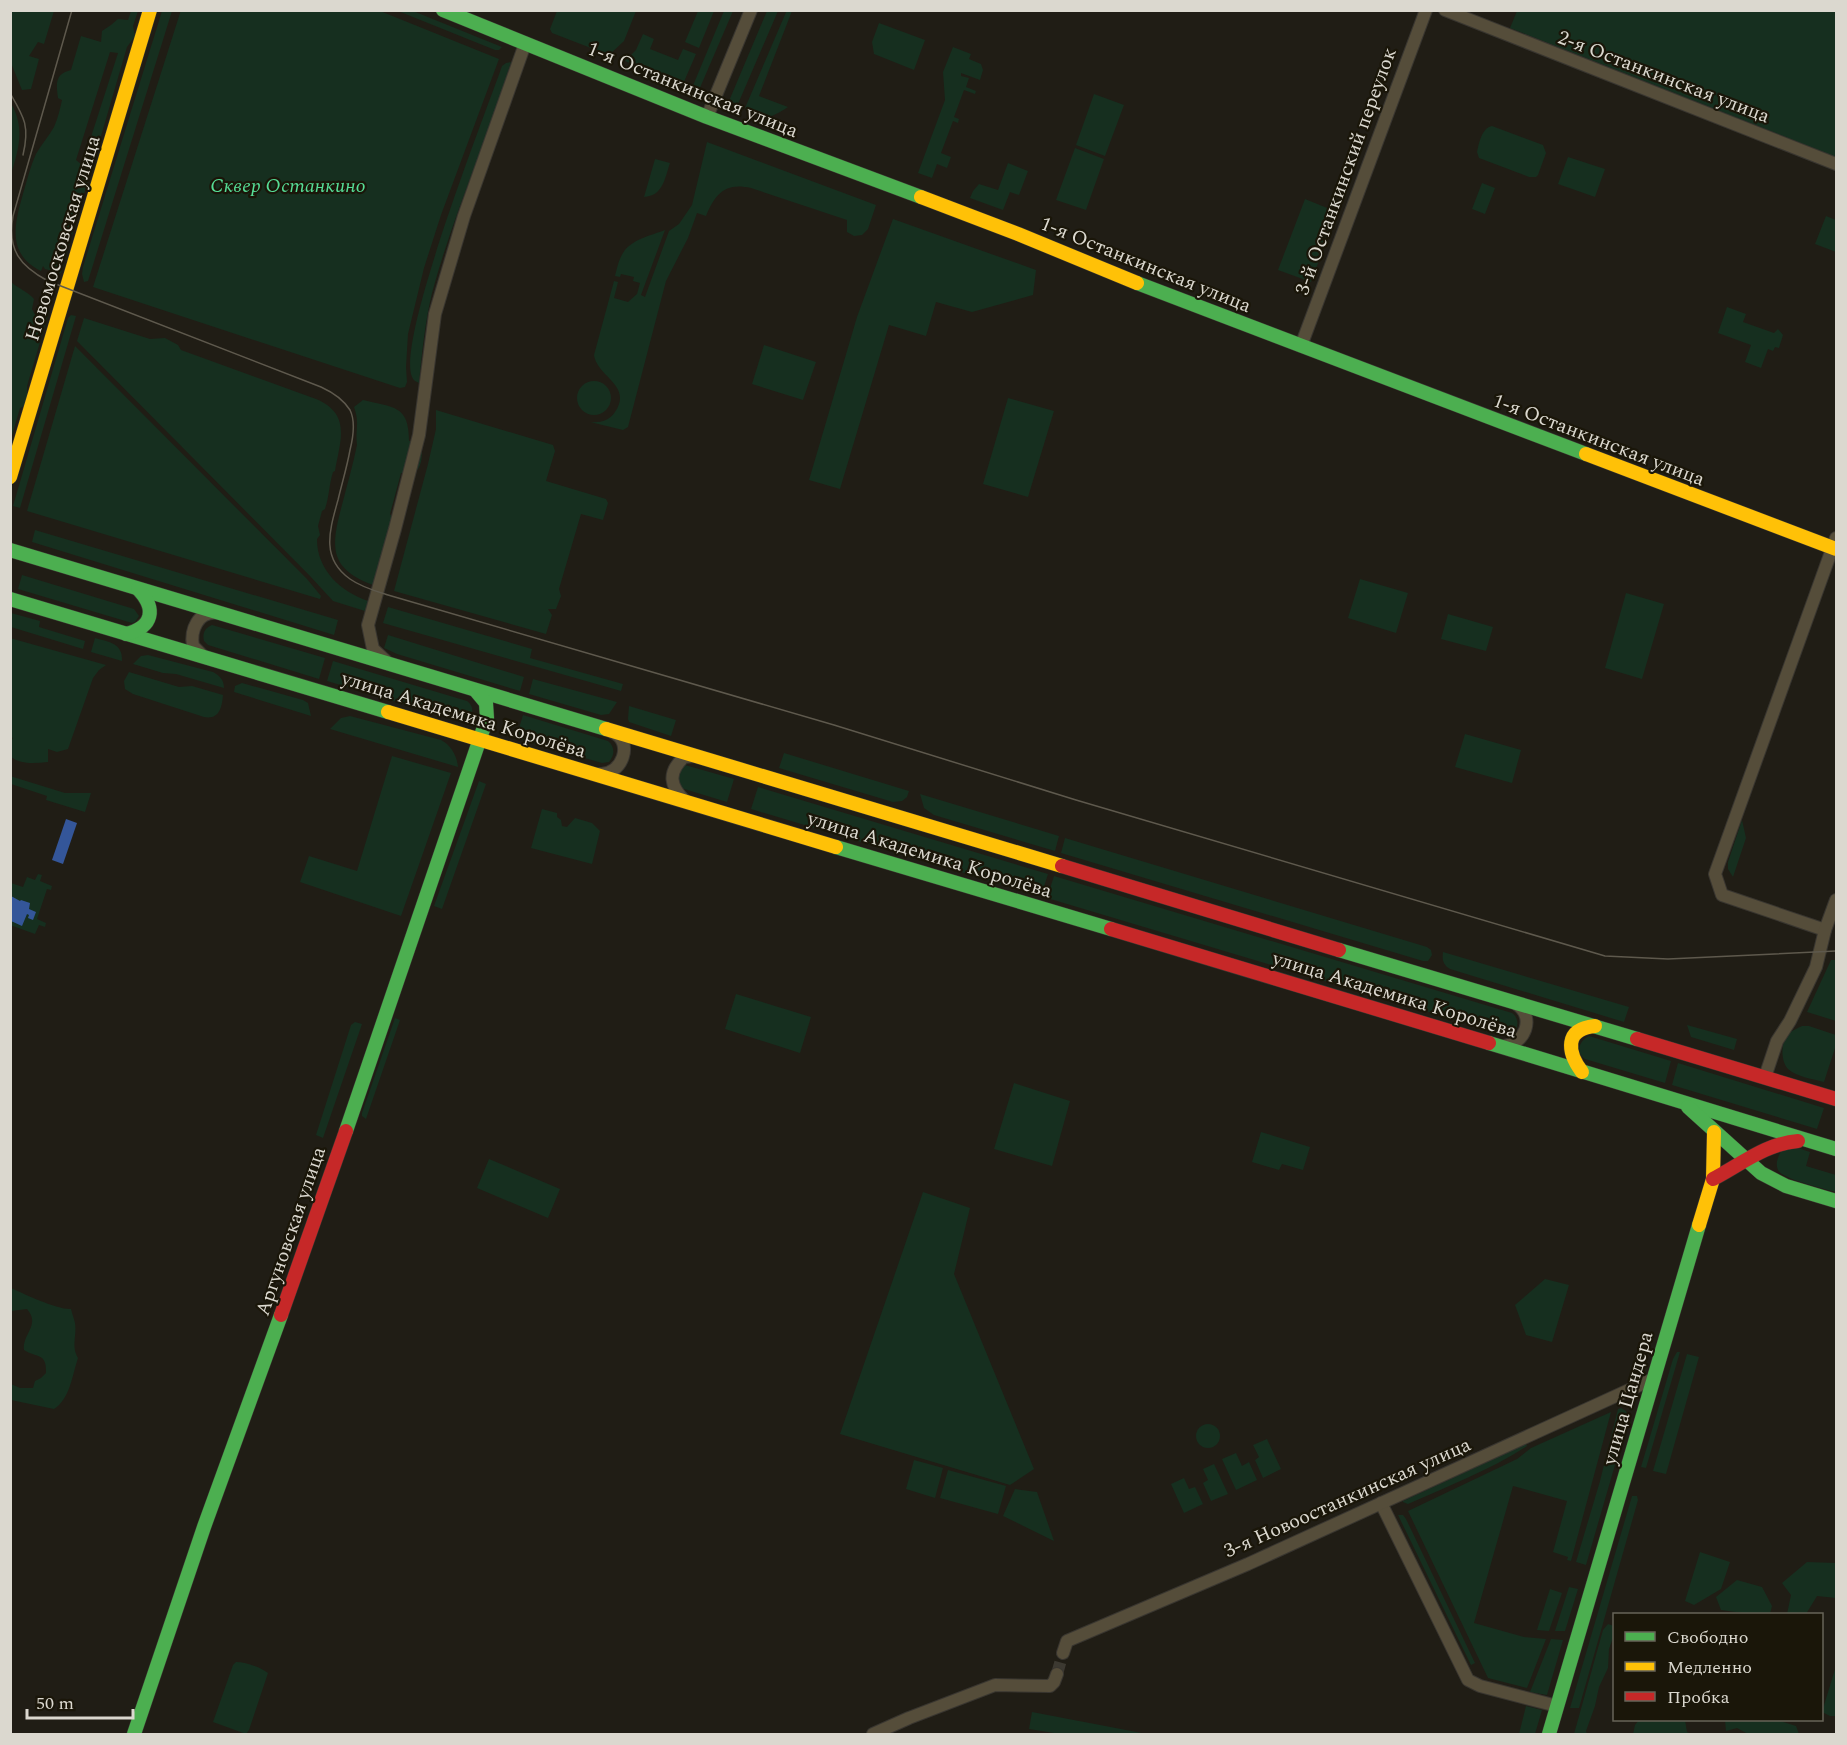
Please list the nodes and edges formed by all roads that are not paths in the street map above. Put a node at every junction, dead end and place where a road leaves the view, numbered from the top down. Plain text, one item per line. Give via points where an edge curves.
1 (150, 10) edge
2 (443, 10) edge
3 (752, 10) edge
4 (1426, 10) edge
5 (1445, 10) edge
6 (525, 44) junction
7 (707, 117) junction
8 (1836, 164) edge
9 (1300, 346) junction
10 (10, 477) edge
11 (1835, 545) edge
12 (10, 550) edge
13 (138, 589) junction
14 (10, 599) edge
15 (219, 614) junction
16 (126, 634) junction
17 (205, 657) junction
18 (394, 666) junction
19 (476, 691) junction
20 (608, 729) junction
21 (480, 740) junction
22 (698, 757) junction
23 (598, 774) junction
24 (686, 801) junction
25 (1836, 900) edge
26 (1825, 930) junction
27 (1513, 1001) junction
28 (1595, 1026) junction
29 (1502, 1046) junction
30 (1582, 1072) junction
31 (1765, 1077) junction
32 (1836, 1099) edge
33 (1682, 1102) junction
34 (1714, 1132) junction
35 (1814, 1143) junction
36 (1836, 1149) edge
37 (1747, 1161) junction
38 (1713, 1179) junction
39 (1836, 1201) edge
40 (1653, 1379) junction
41 (1382, 1503) junction
42 (1064, 1651) tunnel mouth
43 (1057, 1674) dead end
44 (1557, 1706) junction
45 (890, 1731) edge
46 (134, 1734) edge
47 (873, 1734) edge
48 (1549, 1734) edge

1 - 10 main road, Новомосковская улица
2 - 6 main road, 1-я Останкинская улица
3 - 7 street
4 - 9 street, 3-й Останкинский переулок
5 - 8 street, 2-я Останкинская улица
6 - 7 main road, 1-я Останкинская улица
6 - 18 street via 440,294 419,435 368,625 373,649
7 - 9 main road, 1-я Останкинская улица
9 - 11 main road, 1-я Останкинская улица
11 - 26 street via 1715,874 1722,895
12 - 13 main road, улица Академика Королёва
13 - 15 main road, улица Академика Королёва
13 - 16 main road via 148,602 150,617 141,629
14 - 16 main road, улица Академика Королёва
15 - 17 street via 210,612 202,616 193,631 193,646
15 - 18 main road, улица Академика Королёва
16 - 17 main road, улица Академика Королёва
17 - 21 main road, улица Академика Королёва
18 - 19 main road, улица Академика Королёва
19 - 20 main road, улица Академика Королёва
19 - 21 main road, Аргуновская улица via 488,709
20 - 22 main road, улица Академика Королёва
20 - 23 street via 623,741 623,758 613,772
21 - 23 main road, улица Академика Королёва
21 - 46 main road, Аргуновская улица
22 - 24 street via 684,757 674,771 675,790
22 - 27 main road, улица Академика Королёва
23 - 24 main road, улица Академика Королёва
24 - 29 main road, улица Академика Королёва
25 - 26 street
26 - 31 street via 1816,967 1777,1041
27 - 28 main road, улица Академика Королёва
27 - 29 street via 1525,1013 1526,1030 1517,1042
28 - 30 main road via 1580,1029 1571,1043 1572,1059
28 - 31 main road, улица Академика Королёва
29 - 30 main road, улица Академика Королёва
30 - 33 main road, улица Академика Королёва
31 - 32 main road, улица Академика Королёва
33 - 34 main road
33 - 35 main road, улица Академика Королёва
34 - 37 main road
34 - 38 main road, улица Цандера
35 - 36 main road, улица Академика Королёва
35 - 37 main road via 1779,1143
37 - 38 main road
37 - 39 main road via 1786,1186
38 - 40 main road, улица Цандера
40 - 41 street, 3-я Новоостанкинская улица
40 - 44 main road, улица Цандера
41 - 42 street, 3-я Новоостанкинская улица via 1067,1641
41 - 44 street via 1468,1680
43 - 45 street via 1050,1686 995,1685 909,1718
44 - 48 main road, улица Цандера
45 - 47 street

